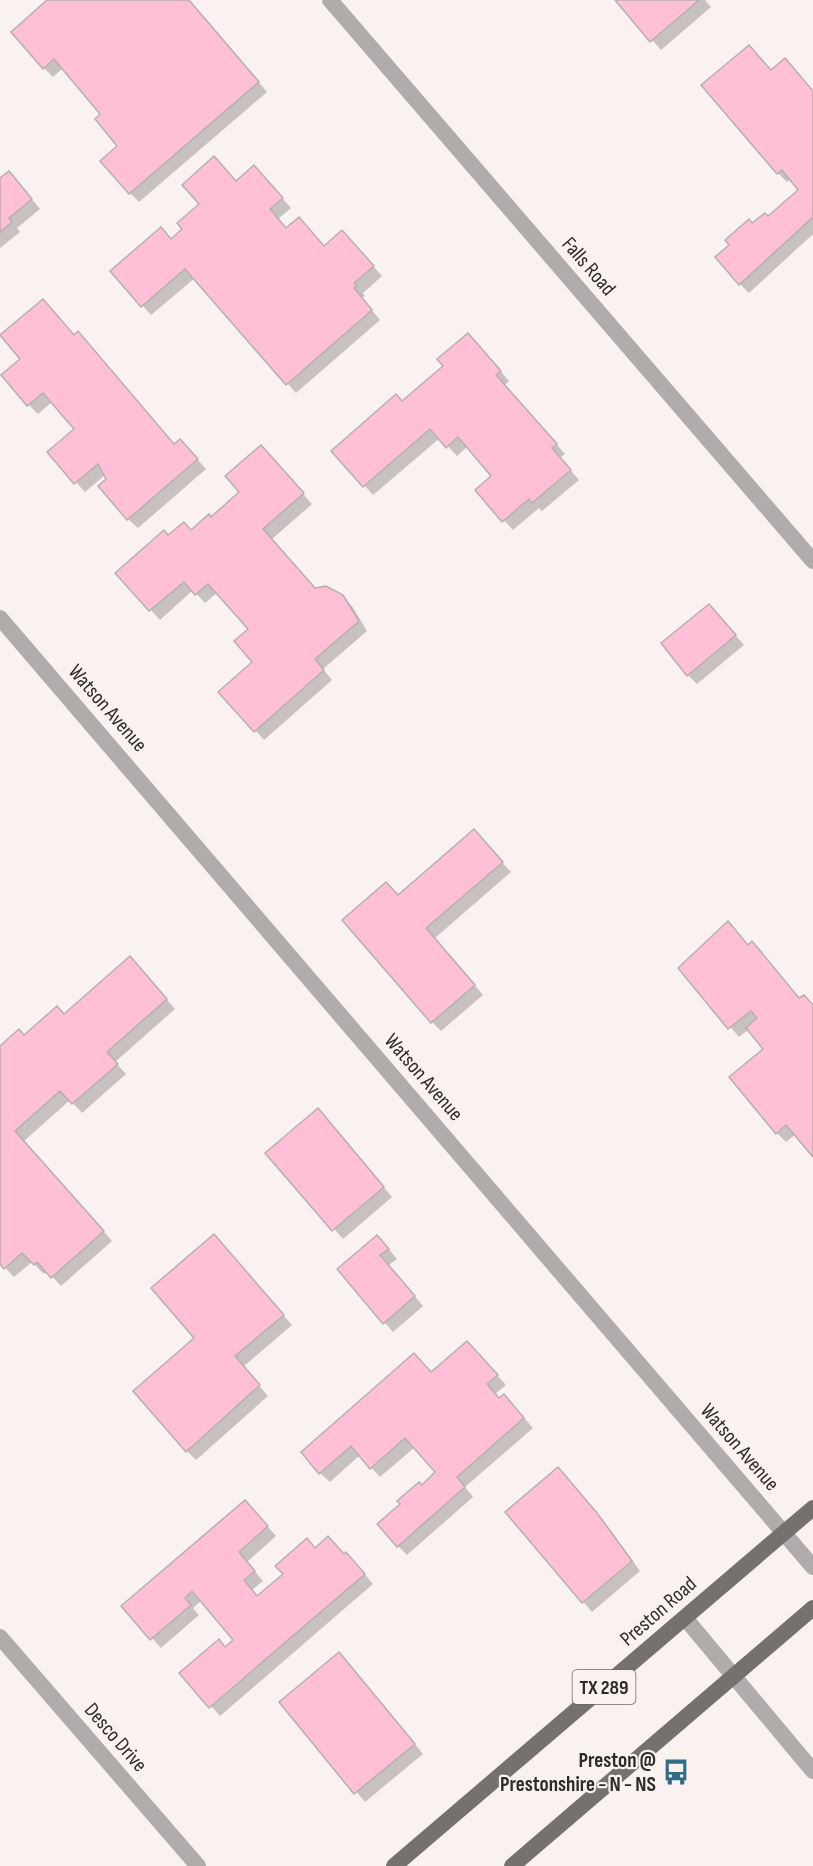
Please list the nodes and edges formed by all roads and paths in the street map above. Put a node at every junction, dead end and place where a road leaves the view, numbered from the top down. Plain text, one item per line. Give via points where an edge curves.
1 (330, 0) edge
2 (813, 561) edge
3 (0, 618) edge
4 (813, 1508) edge
5 (784, 1533) junction
6 (813, 1567) edge
7 (813, 1608) edge
8 (685, 1618) junction
9 (0, 1637) edge
10 (733, 1676) junction
11 (813, 1771) edge
12 (198, 1866) edge
13 (394, 1866) edge
14 (512, 1866) edge

1 - 2 street, Falls Road
3 - 5 street, Watson Avenue
4 - 5 main road, Preston Road / TX 289
5 - 6 street, Watson Avenue
5 - 8 main road, Preston Road / TX 289
7 - 10 main road
8 - 10 street
8 - 13 main road, Preston Road / TX 289
9 - 12 street, Desco Drive
10 - 11 street
10 - 14 main road

